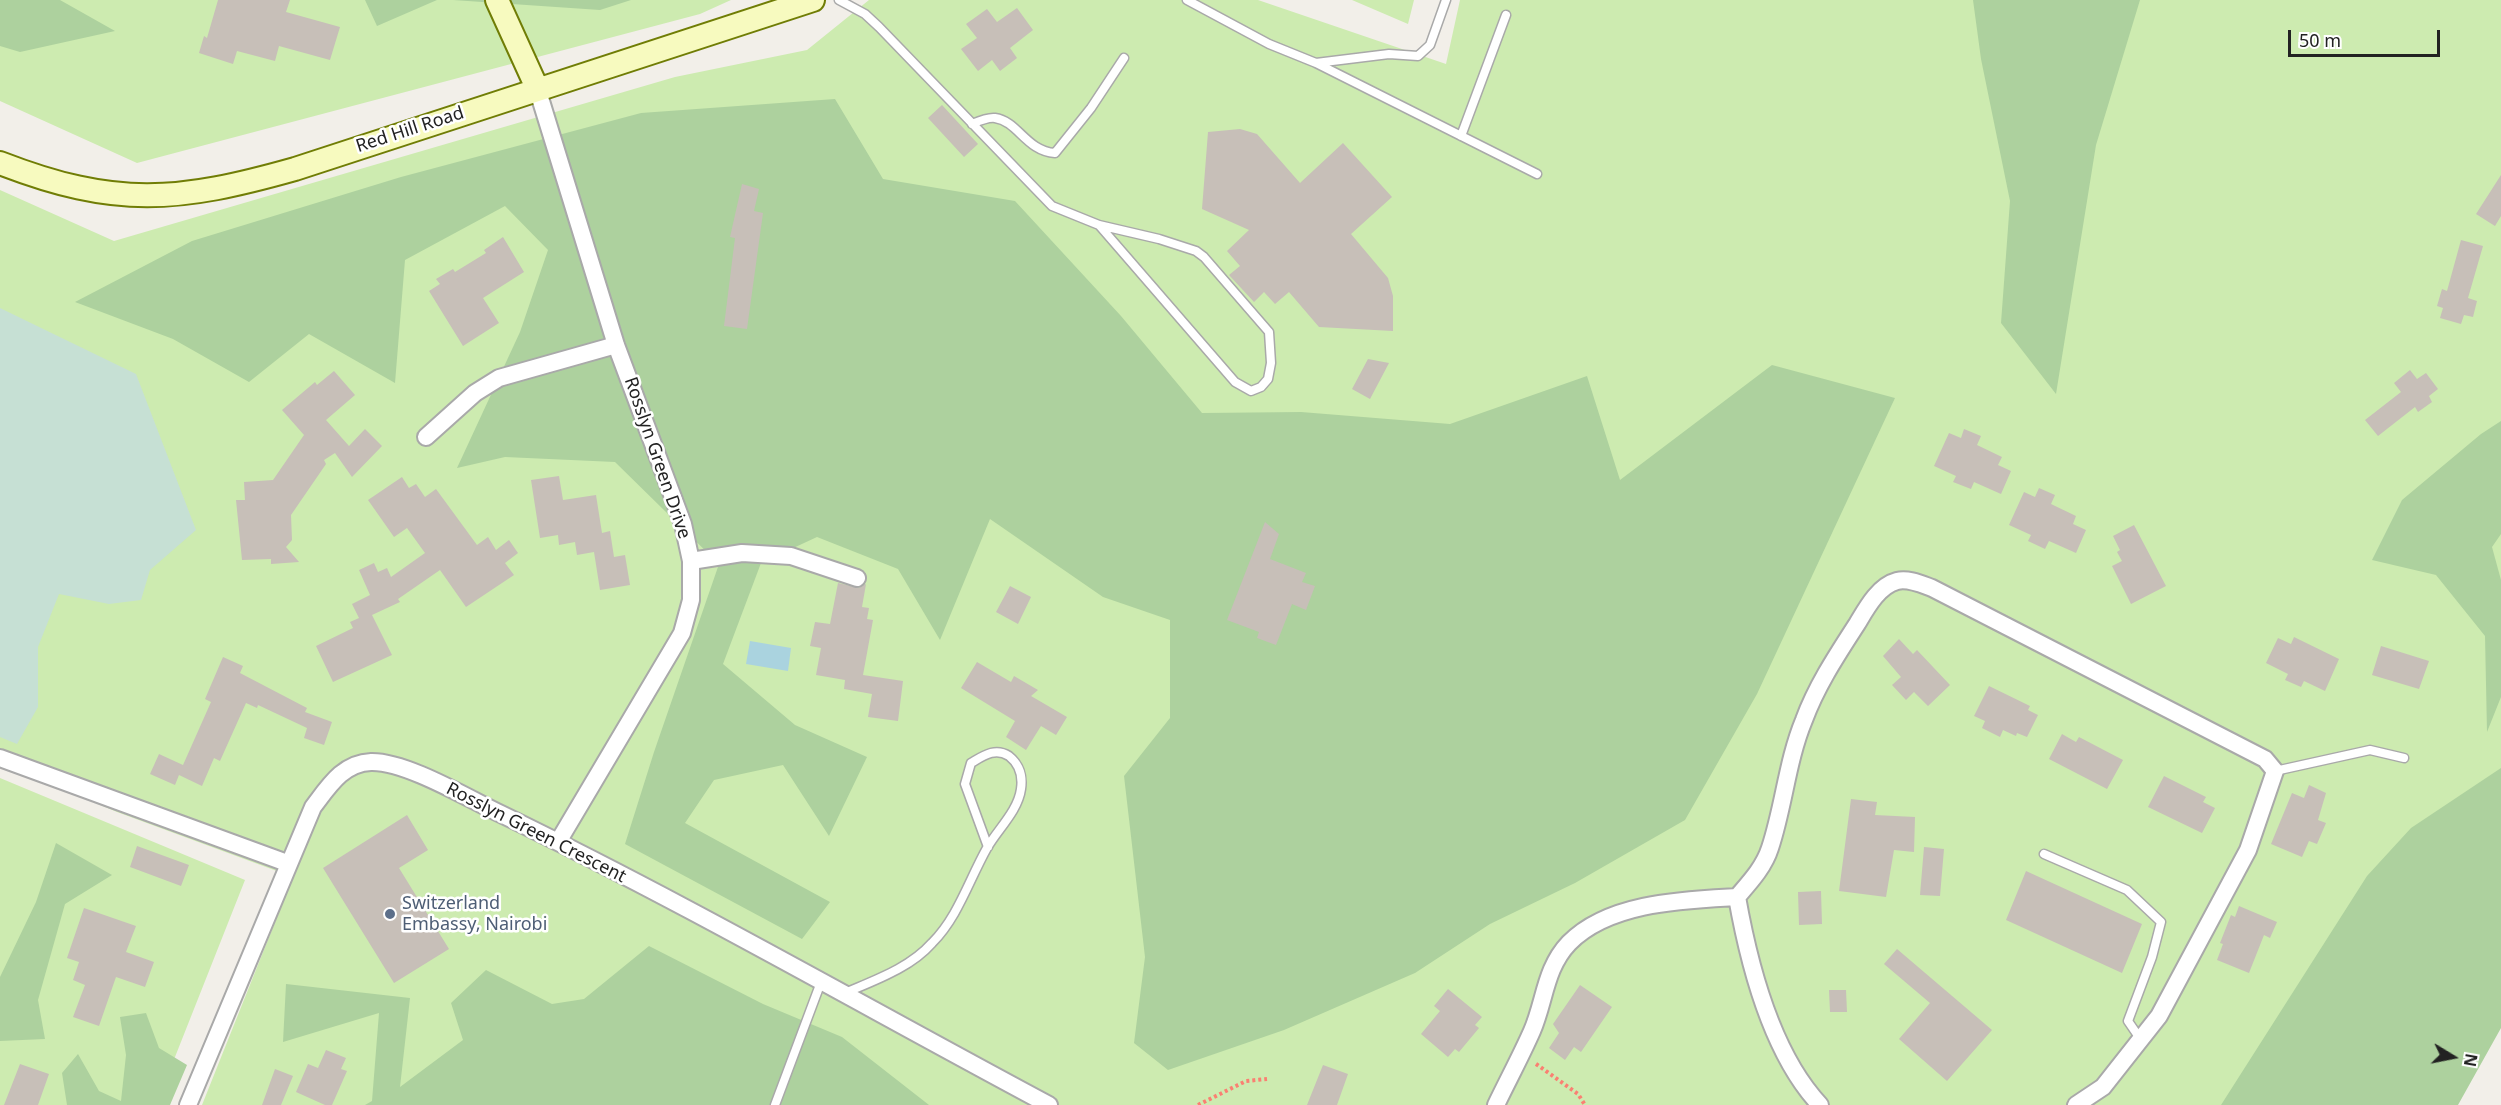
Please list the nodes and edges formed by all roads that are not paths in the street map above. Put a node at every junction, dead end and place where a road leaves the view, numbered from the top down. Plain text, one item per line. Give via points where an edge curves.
1 (496, 0) edge
2 (813, 0) edge
3 (839, 0) edge
4 (1187, 0) edge
5 (1446, 0) edge
6 (1506, 15) dead end
7 (1124, 58) dead end
8 (1316, 63) junction
9 (537, 88) junction
10 (972, 124) junction
11 (1461, 136) junction
12 (0, 163) edge
13 (1537, 174) dead end
14 (1099, 225) junction
15 (616, 345) junction
16 (426, 437) dead end
17 (691, 561) junction
18 (857, 578) dead end
19 (0, 758) edge
20 (2404, 758) dead end
21 (2275, 771) junction
22 (558, 842) junction
23 (988, 847) junction
24 (2044, 854) dead end
25 (287, 863) junction
26 (1737, 897) junction
27 (821, 982) junction
28 (842, 994) junction
29 (2141, 1040) junction
30 (188, 1105) edge
31 (775, 1105) edge
32 (1049, 1105) edge
33 (1496, 1105) edge
34 (1820, 1105) edge
35 (2076, 1105) edge

1 - 9 main road
2 - 9 main road, Red Hill Road
3 - 10 lane via 865,14
4 - 8 lane via 1259,39
5 - 8 lane via 1430,45 1418,56 1389,54
6 - 11 lane
7 - 10 lane via 1055,153 1042,152 1004,120 993,117
8 - 11 lane
9 - 12 main road, Red Hill Road via 295,169 227,188 180,195 121,196 85,190
9 - 15 street, Rosslyn Green Drive
10 - 14 lane via 1052,206
11 - 13 lane
14 - 14 lane via 1235,382 1251,391 1262,387 1271,363 1269,332 1204,257 1159,239
15 - 16 street via 499,378 474,393
15 - 17 street, Rosslyn Green Drive via 682,524
17 - 18 street via 742,553 790,556
17 - 22 street, Rosslyn Green Drive via 691,600 682,633
19 - 25 street
20 - 21 lane via 2370,750
21 - 26 street via 2265,759 1940,592 1910,580 1897,581 1886,586 1871,602 1822,679 1803,721 1770,850 1757,875
21 - 29 street via 2248,850 2164,1006
22 - 25 street, Rosslyn Green Crescent via 415,773 374,762 357,764 337,776 313,807
22 - 27 street, Rosslyn Green Crescent
23 - 23 lane via 1010,816 1021,791 1022,777 1017,764 1006,754 989,752 971,763 965,784
23 - 28 lane via 951,919 932,944 895,971
24 - 29 lane via 2127,890 2161,922 2128,1021
25 - 30 street, Rosslyn Green Crescent
26 - 33 street via 1673,900 1647,906 1591,927 1569,943 1544,986 1541,1006
26 - 34 street via 1746,951 1772,1024 1792,1067
27 - 28 street, Rosslyn Green Crescent
27 - 31 lane
28 - 32 street, Rosslyn Green Crescent
29 - 35 street via 2103,1087

